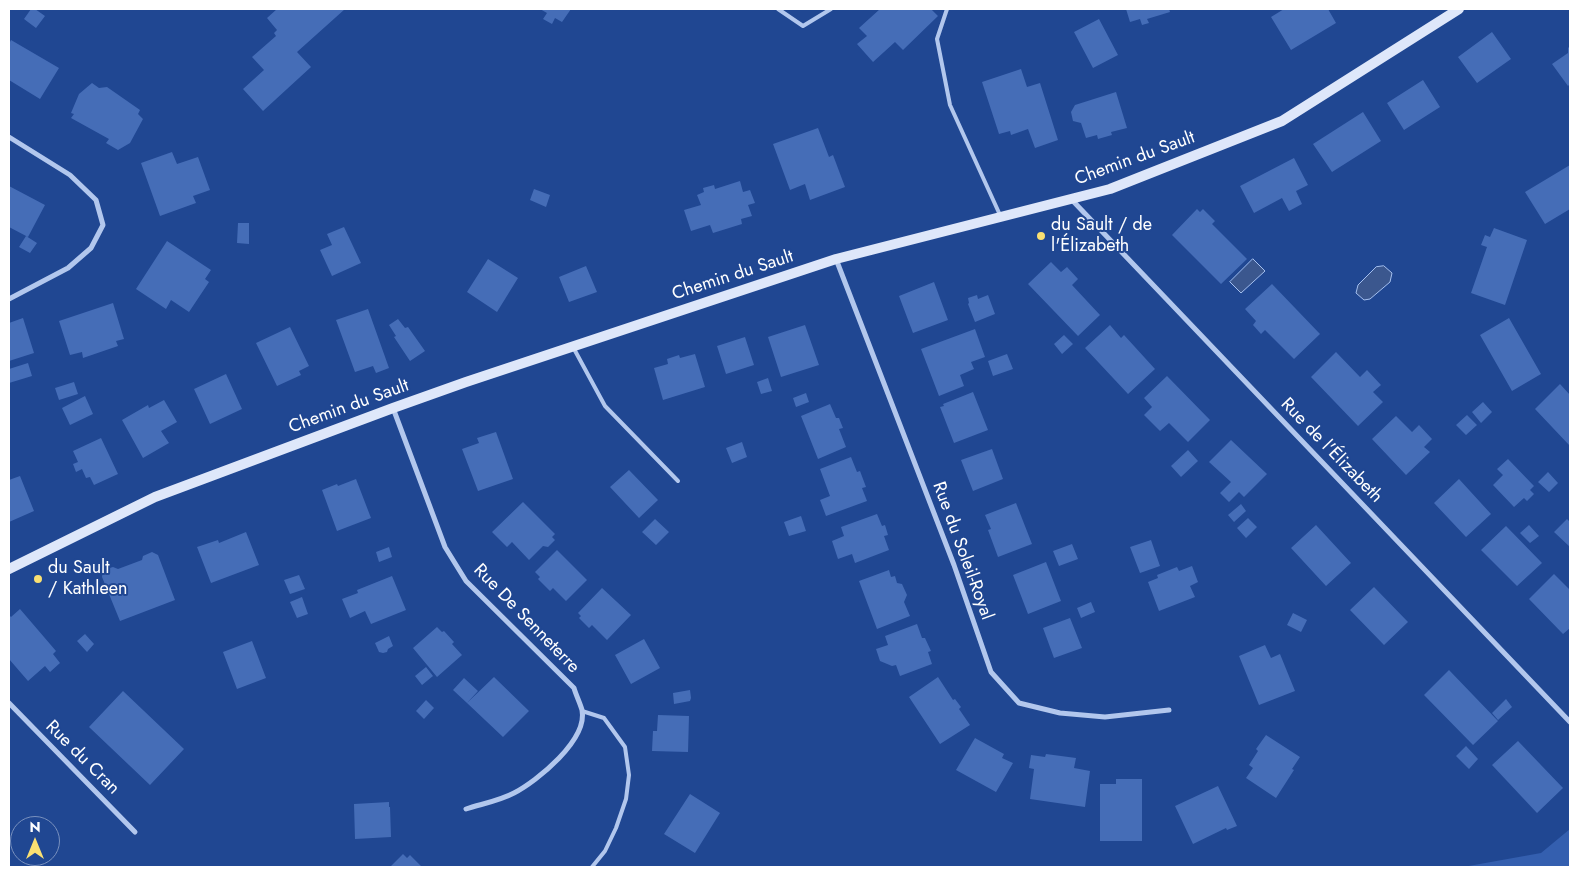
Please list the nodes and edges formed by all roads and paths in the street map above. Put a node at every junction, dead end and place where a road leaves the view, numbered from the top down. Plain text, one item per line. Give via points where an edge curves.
1 (778, 9) edge
2 (831, 9) edge
3 (947, 9) edge
4 (1460, 9) edge
5 (9, 137) edge
6 (1072, 199) junction
7 (1001, 217) junction
8 (836, 259) junction
9 (9, 299) edge
10 (573, 347) junction
11 (393, 408) junction
12 (678, 481) dead end
13 (9, 569) edge
14 (9, 704) edge
15 (1170, 710) dead end
16 (582, 711) junction
17 (1570, 722) edge
18 (466, 809) dead end
19 (135, 832) dead end
20 (592, 867) edge

1 - 2 lane via 803,26
3 - 7 lane via 937,40 950,106
4 - 6 street, Chemin du Sault via 1282,121 1110,189
5 - 9 street via 70,175 96,200 103,225 91,248 68,268
6 - 7 street, Chemin du Sault
6 - 17 street, Rue de l'Élizabeth
7 - 8 street, Chemin du Sault
8 - 10 street, Chemin du Sault
8 - 15 street, Rue du Soleil-Royal via 954,565 991,672 1019,703 1060,713 1105,717
10 - 11 street, Chemin du Sault
10 - 12 lane via 605,406
11 - 13 street, Chemin du Sault via 155,497
11 - 16 street, Rue De Senneterre via 445,547 466,581 574,688
14 - 19 street, Rue du Cran
16 - 18 street via 580,728 570,746 541,776 512,794
16 - 20 lane via 604,718 625,747 629,775 626,799 616,828 605,851

